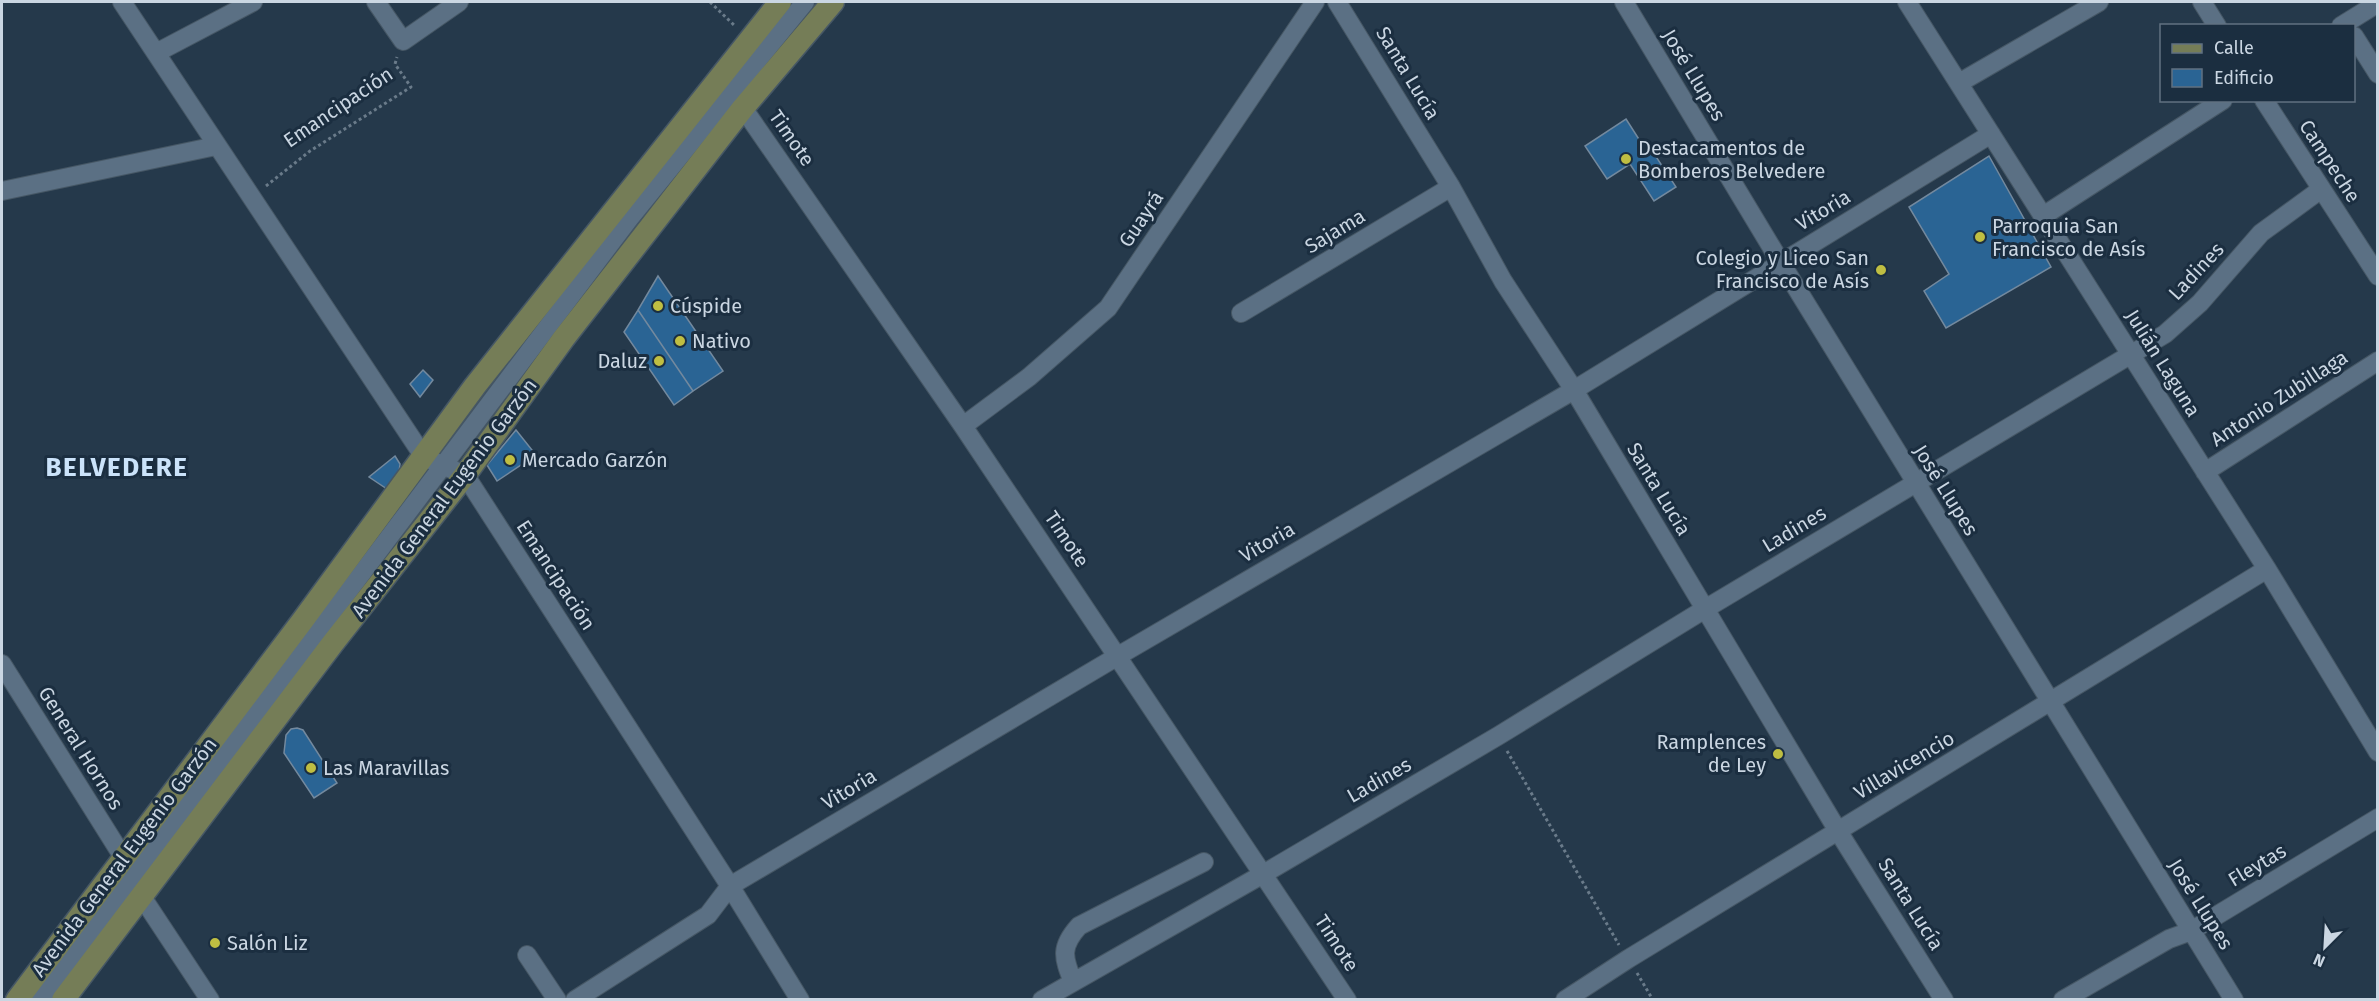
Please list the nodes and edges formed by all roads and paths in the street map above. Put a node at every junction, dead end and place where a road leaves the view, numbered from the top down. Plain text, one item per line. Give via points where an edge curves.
1 (122, 2) edge
2 (253, 2) edge
3 (376, 2) edge
4 (459, 2) edge
5 (710, 2) edge
6 (780, 2) edge
7 (806, 2) edge
8 (833, 2) edge
9 (1315, 2) edge
10 (1338, 2) edge
11 (1624, 2) edge
12 (1907, 2) edge
13 (2099, 2) edge
14 (2202, 2) edge
15 (2378, 3) edge
16 (2216, 24) edge
17 (2351, 24) edge
18 (750, 38) junction
19 (2355, 39) edge
20 (403, 41) junction
21 (156, 53) junction
22 (2378, 74) edge
23 (1959, 83) junction
24 (2220, 102) edge
25 (2265, 102) edge
26 (743, 108) junction
27 (1991, 134) junction
28 (216, 146) junction
29 (1451, 188) junction
30 (2320, 190) junction
31 (2, 191) edge
32 (252, 197) junction
33 (2043, 216) junction
34 (1781, 263) junction
35 (2378, 276) edge
36 (1241, 313) dead end
37 (2131, 354) junction
38 (2378, 361) edge
39 (1574, 390) junction
40 (963, 426) junction
41 (434, 461) junction
42 (2205, 472) junction
43 (465, 475) junction
44 (1916, 483) junction
45 (2267, 569) junction
46 (1705, 609) junction
47 (1118, 656) junction
48 (2, 664) edge
49 (2051, 702) junction
50 (1498, 736) junction
51 (2378, 752) edge
52 (2378, 818) edge
53 (1838, 831) junction
54 (123, 857) junction
55 (1204, 862) dead end
56 (1265, 873) junction
57 (730, 886) junction
58 (142, 897) junction
59 (2191, 931) junction
60 (527, 955) dead end
61 (1628, 959) junction
62 (1073, 982) junction
63 (17, 999) edge
64 (40, 999) edge
65 (63, 999) edge
66 (210, 999) edge
67 (557, 999) edge
68 (575, 999) edge
69 (800, 999) edge
70 (1042, 999) edge
71 (1347, 999) edge
72 (1565, 999) edge
73 (1653, 999) edge
74 (1944, 999) edge
75 (2063, 999) edge
76 (2234, 999) edge

1 - 21 street
2 - 21 street
3 - 20 street
4 - 20 street
5 - 18 path
6 - 18 main road, Avenida General Eugenio Garzón
7 - 41 street, Avenida General Eugenio Garzón
8 - 26 main road, Avenida General Eugenio Garzón
9 - 40 street, Guayrá via 1108,308 1029,377
10 - 29 street, Santa Lucía
11 - 34 street, José Llupes
12 - 23 street, Julián Laguna
13 - 23 street
14 - 16 street
15 - 17 street
18 - 41 main road, Avenida General Eugenio Garzón via 475,386
19 - 22 street
20 - 32 path, Emancipación via 395,64 411,87 310,151
21 - 28 street
23 - 27 street, Julián Laguna
24 - 33 street
25 - 30 street, Campeche
26 - 40 street, Timote
26 - 43 main road, Avenida General Eugenio Garzón via 564,338
27 - 33 street, Julián Laguna
27 - 34 street, Vitoria
28 - 31 street
28 - 32 street
29 - 36 street, Sajama
29 - 39 street, Santa Lucía via 1503,282
30 - 35 street, Campeche
30 - 37 street, Ladines via 2261,233 2183,318
32 - 41 street
33 - 37 street, Julián Laguna
34 - 39 street, Vitoria
34 - 44 street, José Llupes
37 - 42 street, Julián Laguna
37 - 44 street, Ladines
38 - 42 street, Antonio Zubillaga
39 - 46 street, Santa Lucía
39 - 47 street, Vitoria
40 - 47 street, Timote
41 - 43 street
41 - 54 main road, Avenida General Eugenio Garzón
41 - 64 street, Avenida General Eugenio Garzón
42 - 45 street, Julián Laguna
43 - 57 street, Emancipación
43 - 58 main road, Avenida General Eugenio Garzón
44 - 46 street, Ladines
44 - 49 street, José Llupes
45 - 49 street, Villavicencio
45 - 51 street, Julián Laguna
46 - 50 street, Ladines
46 - 53 street, Santa Lucía
47 - 56 street, Timote
47 - 57 street, Vitoria
48 - 54 street, General Hornos
49 - 53 street, Villavicencio
49 - 59 street, José Llupes
50 - 56 street, Ladines
50 - 61 path
52 - 59 street, Fleytas
53 - 61 street, Villavicencio
53 - 74 street, Santa Lucía
54 - 63 main road, Avenida General Eugenio Garzón
55 - 62 street via 1079,926 1064,950
56 - 62 street, Ladines
56 - 71 street, Timote
57 - 68 street, Vitoria via 708,915
57 - 69 street, Emancipación
58 - 65 main road, Avenida General Eugenio Garzón
58 - 66 street
59 - 75 street, Fleytas via 2169,939
59 - 76 street, José Llupes
60 - 67 street
61 - 72 street, Villavicencio
61 - 73 path
62 - 70 street, Ladines

